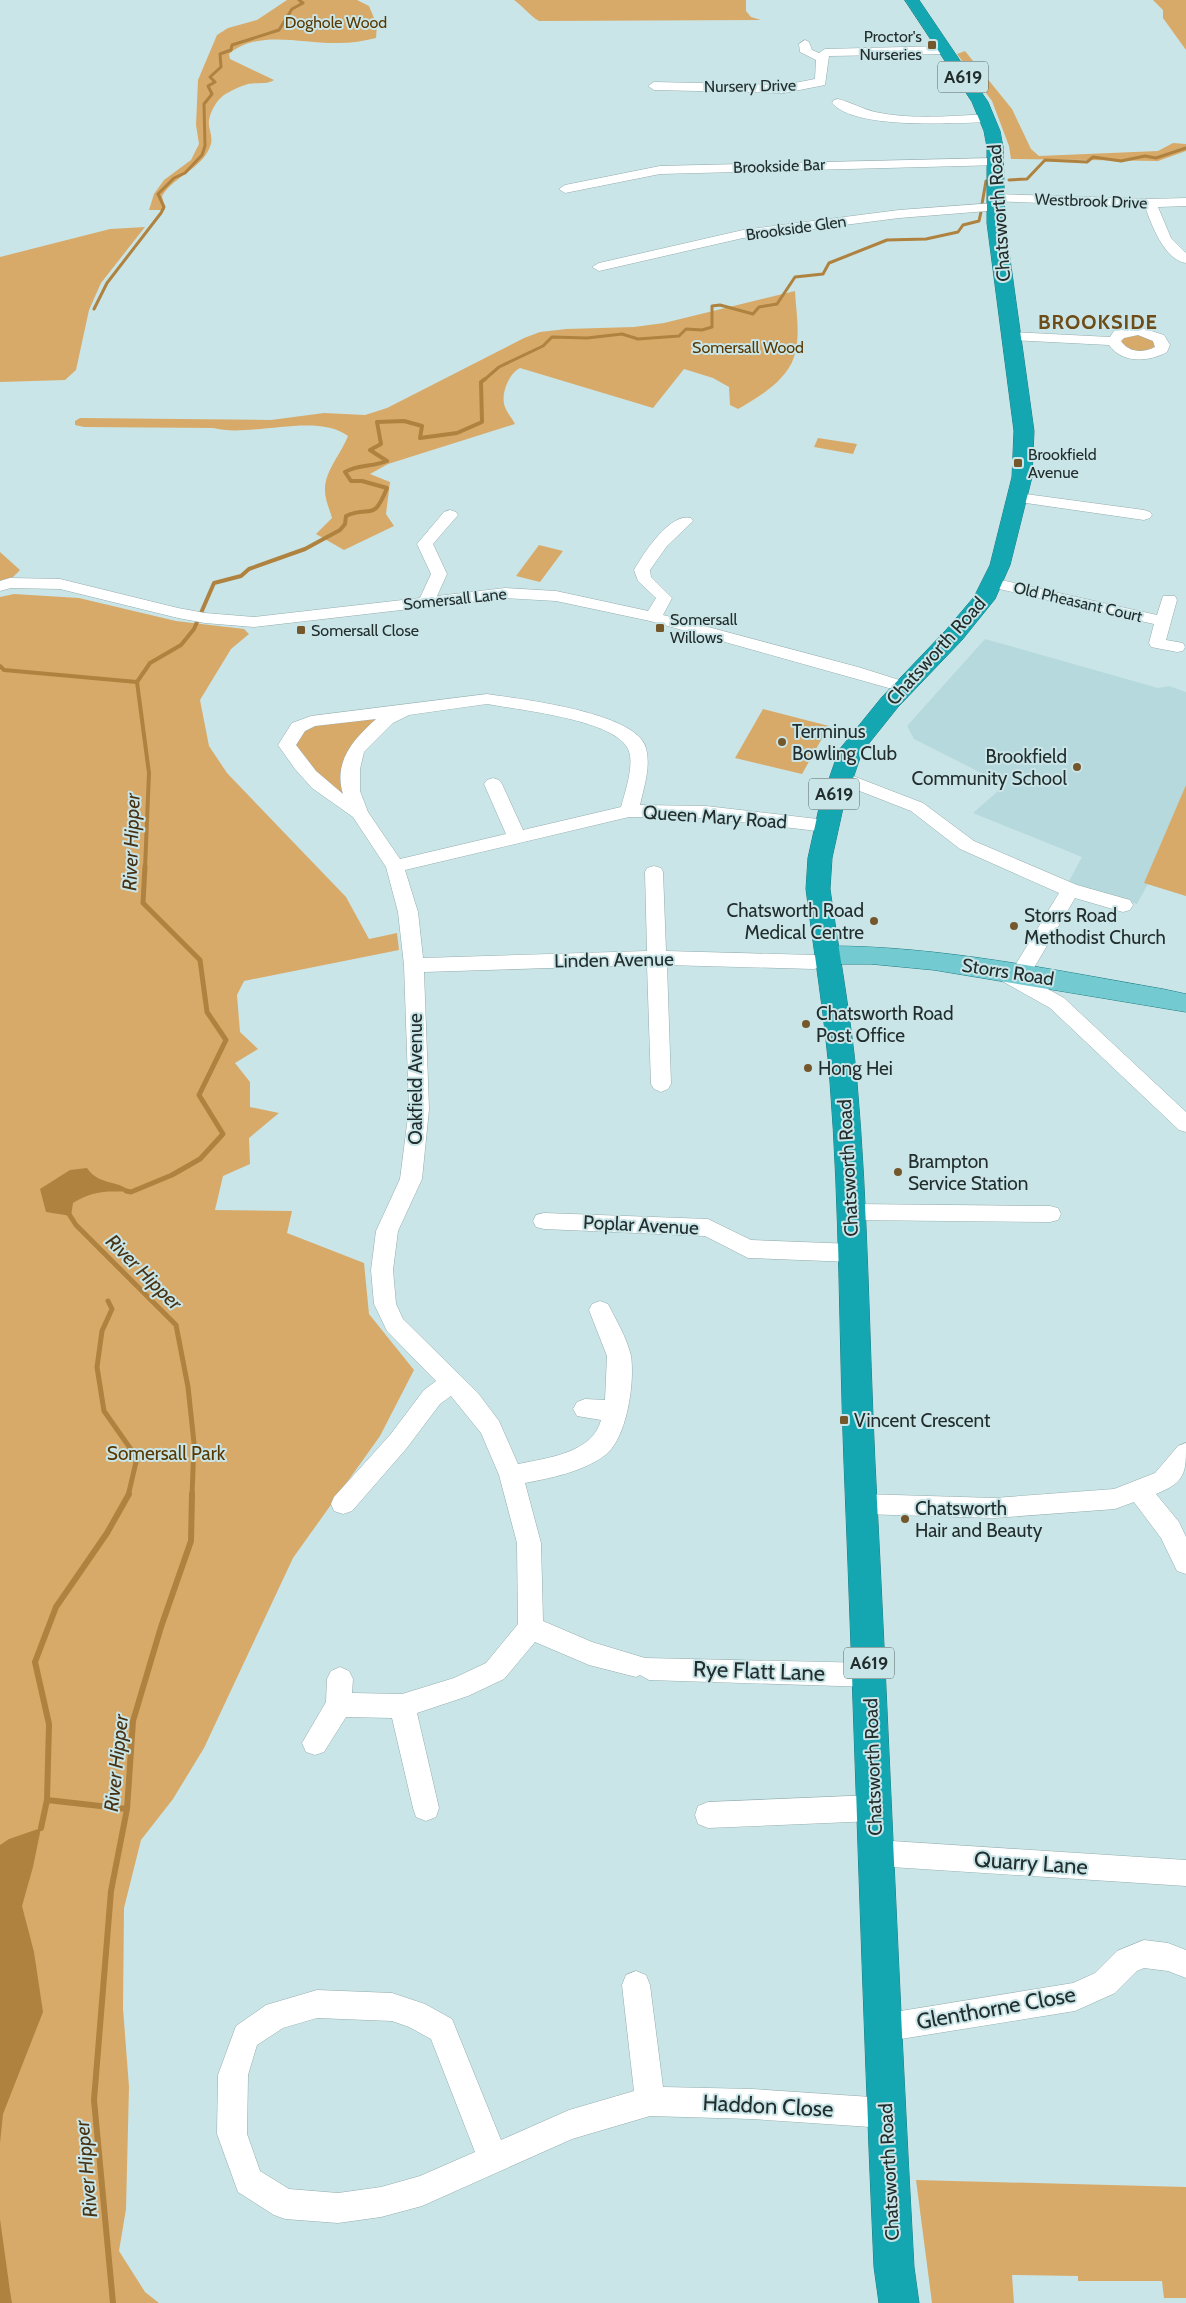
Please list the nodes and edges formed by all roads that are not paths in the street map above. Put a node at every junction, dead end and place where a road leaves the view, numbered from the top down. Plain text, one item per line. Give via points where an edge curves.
1 (912, 0) edge
2 (805, 44) dead end
3 (944, 50) junction
4 (822, 58) junction
5 (654, 86) dead end
6 (838, 104) dead end
7 (988, 118) junction
8 (996, 162) junction
9 (565, 189) dead end
10 (995, 202) junction
11 (1186, 202) edge
12 (1150, 203) junction
13 (1185, 259) edge
14 (599, 267) dead end
15 (1011, 336) junction
16 (1114, 341) dead end
17 (1018, 498) junction
18 (450, 514) dead end
19 (1144, 515) dead end
20 (685, 521) dead end
21 (992, 583) junction
22 (0, 586) edge
23 (427, 600) junction
24 (1169, 600) dead end
25 (653, 617) junction
26 (1163, 621) junction
27 (1177, 647) dead end
28 (903, 687) junction
29 (405, 710) junction
30 (840, 777) junction
31 (493, 784) dead end
32 (629, 811) junction
33 (359, 813) junction
34 (826, 826) junction
35 (517, 837) junction
36 (395, 866) junction
37 (654, 872) dead end
38 (1070, 890) junction
39 (1123, 905) dead end
40 (657, 958) junction
41 (821, 958) junction
42 (414, 965) junction
43 (1010, 972) junction
44 (1186, 1003) edge
45 (661, 1084) dead end
46 (1186, 1124) edge
47 (852, 1212) junction
48 (1050, 1214) dead end
49 (544, 1221) dead end
50 (853, 1254) junction
51 (600, 1310) dead end
52 (452, 1382) junction
53 (585, 1409) dead end
54 (614, 1412) junction
55 (1186, 1453) edge
56 (511, 1475) junction
57 (1140, 1491) junction
58 (343, 1504) dead end
59 (862, 1504) junction
60 (1186, 1563) edge
61 (531, 1628) junction
62 (870, 1675) junction
63 (340, 1679) dead end
64 (340, 1705) junction
65 (402, 1706) junction
66 (315, 1743) dead end
67 (426, 1808) dead end
68 (874, 1808) junction
69 (708, 1815) dead end
70 (876, 1853) junction
71 (1186, 1873) edge
72 (1186, 1964) edge
73 (636, 1985) dead end
74 (882, 2028) junction
75 (650, 2101) junction
76 (886, 2113) junction
77 (494, 2159) junction
78 (899, 2303) edge

1 - 3 highway, Chatsworth Road / A619
2 - 4 street, Nursery Drive via 806,52
3 - 4 street via 825,52
3 - 7 highway, Chatsworth Road / A619
4 - 5 street, Nursery Drive via 821,82 784,89
6 - 7 street via 888,119
7 - 8 highway, Chatsworth Road / A619
8 - 9 street, Brookside Bar via 660,170
8 - 10 highway, Chatsworth Road / A619
10 - 12 street, Westbrook Drive
10 - 14 street, Brookside Glen via 743,234
10 - 15 highway, Chatsworth Road / A619
11 - 12 street, Westbrook Drive
12 - 13 street via 1165,240
15 - 16 street
15 - 17 highway, Chatsworth Road / A619 via 1024,431
17 - 19 street
17 - 21 highway, Chatsworth Road / A619
18 - 23 street via 425,544 439,574
20 - 25 street via 671,531 642,570 644,579 664,598
21 - 26 street, Old Pheasant Court
21 - 28 highway, Chatsworth Road / A619 via 981,603 954,635
22 - 23 street, Somersall Lane via 10,583 60,584 205,618 268,622
23 - 25 street, Somersall Lane via 505,592 556,596
24 - 26 street, Old Pheasant Court
25 - 28 street, Somersall Lane via 852,670
26 - 27 street, Old Pheasant Court via 1157,643
28 - 30 highway, Chatsworth Road / A619 via 851,750
29 - 32 street via 488,699 567,712 622,731 637,747 639,772
29 - 33 street via 387,719 355,751 351,791
29 - 33 street via 311,721 298,727 287,745 298,763 342,804
30 - 34 highway, Chatsworth Road / A619
30 - 38 street via 917,807 967,845
31 - 35 street
32 - 34 street, Queen Mary Road via 706,812
32 - 35 street, Queen Mary Road
33 - 36 street, Oakfield Avenue
34 - 41 highway, Chatsworth Road / A619 via 818,889
35 - 36 street, Queen Mary Road
36 - 42 street, Oakfield Avenue via 408,912
37 - 40 street
38 - 39 street
38 - 43 street
40 - 41 street, Linden Avenue
40 - 42 street, Linden Avenue
40 - 45 street
41 - 43 main road, Storrs Road via 870,954
41 - 47 highway, Chatsworth Road / A619 via 843,1078
42 - 52 street, Oakfield Avenue via 417,1136 410,1179 387,1231 382,1270 385,1304 394,1325
43 - 44 main road, Storrs Road
43 - 46 street via 1057,1003
47 - 48 street
47 - 50 highway, Chatsworth Road / A619
49 - 50 street, Poplar Avenue via 708,1228 748,1249
50 - 59 highway, Chatsworth Road / A619
51 - 54 street via 620,1368
52 - 56 street, Oakfield Avenue via 491,1428
52 - 58 street via 432,1397 398,1442
53 - 54 street
54 - 56 street via 610,1431 597,1447 554,1466
55 - 57 street via 1164,1480
56 - 61 street, Oakfield Avenue via 529,1543
57 - 59 street via 1114,1500 994,1508
57 - 60 street via 1170,1530
59 - 62 highway, Chatsworth Road / A619
61 - 62 street, Rye Flatt Lane via 588,1653 642,1666
61 - 65 street via 495,1672 459,1688
62 - 68 highway, Chatsworth Road / A619
63 - 64 street
64 - 65 street
64 - 66 street
65 - 67 street
68 - 69 street
68 - 70 highway, Chatsworth Road / A619
70 - 71 street, Quarry Lane
70 - 74 highway, Chatsworth Road / A619
72 - 74 street, Glenthorne Close via 1168,1957 1144,1954 1127,1960 1105,1983 1075,1997
73 - 75 street
74 - 76 highway, Chatsworth Road / A619
75 - 76 street, Haddon Close
75 - 77 street, Haddon Close via 569,2125
76 - 78 highway, Chatsworth Road / A619 via 894,2267
77 - 77 street, Haddon Close via 422,2191 381,2202 338,2208 285,2204 249,2181 232,2134 233,2074 246,2036 276,2015 317,2004 392,2007 415,2014 442,2029

